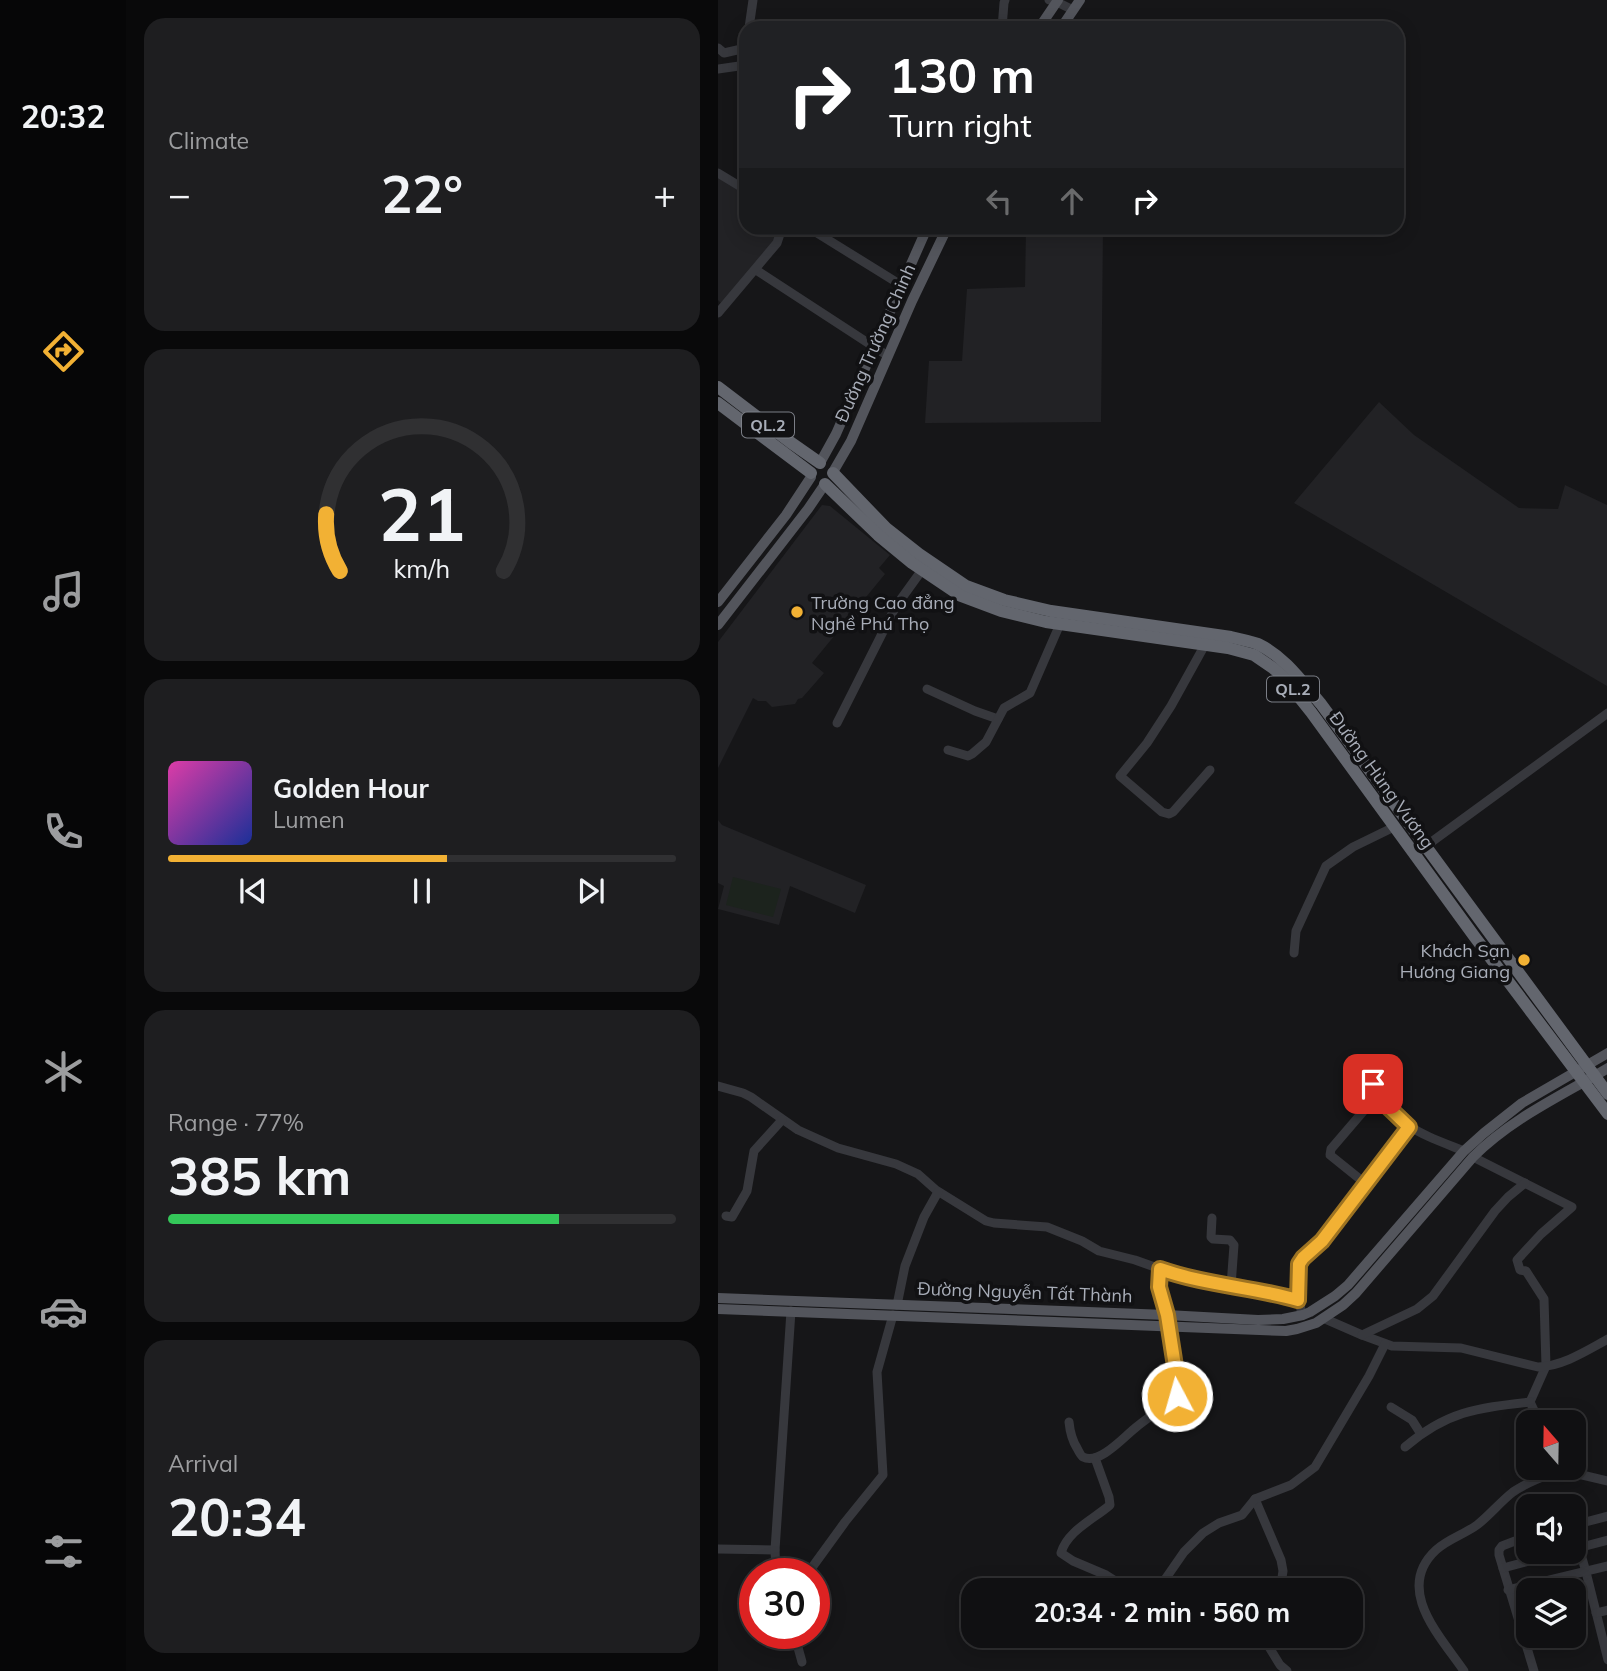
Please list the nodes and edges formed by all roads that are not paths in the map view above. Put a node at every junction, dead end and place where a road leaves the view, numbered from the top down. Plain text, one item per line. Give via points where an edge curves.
1 (753, 0) edge
2 (1005, 0) edge
3 (1054, 1) edge
4 (1077, 5) edge
5 (750, 21) edge
6 (1003, 21) edge
7 (1043, 21) edge
8 (1066, 21) edge
9 (718, 48) edge
10 (739, 50) edge
11 (739, 66) edge
12 (718, 69) edge
13 (718, 173) edge
14 (739, 186) edge
15 (780, 235) edge
16 (820, 235) edge
17 (924, 235) edge
18 (944, 235) edge
19 (756, 270) junction
20 (901, 285) junction
21 (718, 313) edge
22 (874, 348) junction
23 (888, 356) junction
24 (718, 387) edge
25 (718, 402) edge
26 (820, 463) junction
27 (811, 475) junction
28 (830, 477) junction
29 (922, 570) junction
30 (718, 602) edge
31 (1060, 624) junction
32 (718, 625) edge
33 (1209, 639) junction
34 (927, 689) dead end
35 (1608, 713) edge
36 (998, 719) junction
37 (837, 723) dead end
38 (948, 750) dead end
39 (1210, 770) dead end
40 (1394, 827) junction
41 (1420, 850) junction
42 (1294, 953) dead end
43 (1608, 1053) edge
44 (1608, 1068) edge
45 (1585, 1074) junction
46 (1373, 1084) dead end
47 (718, 1086) edge
48 (1379, 1093) junction
49 (1608, 1094) edge
50 (1608, 1114) edge
51 (782, 1120) junction
52 (1409, 1127) junction
53 (1475, 1148) junction
54 (1525, 1183) junction
55 (1366, 1184) junction
56 (938, 1192) junction
57 (1423, 1208) junction
58 (726, 1216) dead end
59 (1212, 1218) dead end
60 (1160, 1269) junction
61 (1231, 1286) junction
62 (718, 1298) edge
63 (1298, 1300) junction
64 (718, 1309) edge
65 (895, 1310) junction
66 (791, 1311) junction
67 (1303, 1315) junction
68 (1323, 1318) junction
69 (1168, 1320) junction
70 (1362, 1335) junction
71 (1608, 1339) edge
72 (1385, 1344) junction
73 (1546, 1366) junction
74 (1530, 1402) junction
75 (1391, 1407) dead end
76 (1534, 1410) edge
77 (1069, 1422) dead end
78 (1421, 1434) junction
79 (1405, 1447) dead end
80 (1095, 1458) junction
81 (1586, 1475) edge
82 (1536, 1480) edge
83 (1608, 1481) edge
84 (1255, 1499) junction
85 (1608, 1516) edge
86 (1586, 1524) edge
87 (1608, 1540) edge
88 (1516, 1541) edge
89 (1586, 1546) edge
90 (718, 1549) edge
91 (775, 1550) junction
92 (775, 1558) edge
93 (819, 1558) edge
94 (1518, 1564) edge
95 (1583, 1564) edge
96 (1608, 1566) edge
97 (1503, 1568) junction
98 (1586, 1572) junction
99 (1111, 1578) edge
100 (1166, 1578) edge
101 (1282, 1578) edge
102 (1508, 1590) junction
103 (1608, 1610) edge
104 (1596, 1613) junction
105 (1270, 1648) edge
106 (798, 1649) edge
107 (1607, 1659) edge
108 (802, 1662) dead end
109 (1287, 1671) edge
110 (1464, 1671) edge
111 (1534, 1671) edge

1 - 5 street
2 - 6 street
3 - 4 street
3 - 7 main road
4 - 8 main road
9 - 10 street via 724,53
11 - 12 street
13 - 14 street
15 - 19 street
16 - 20 street
17 - 20 main road, Đường Trường Chinh
18 - 23 main road, Đường Trường Chinh
19 - 21 street
19 - 22 street
20 - 22 main road, Đường Trường Chinh
22 - 23 street
22 - 26 main road, Đường Trường Chinh
23 - 28 main road, Đường Trường Chinh
24 - 26 highway, QL.2
25 - 27 highway, QL.2
26 - 27 highway via 813,466
26 - 28 highway, QL.2 via 830,466
27 - 28 highway, QL.2 via 817,483
27 - 30 main road
28 - 29 highway, Đường Hùng Vương / QL.2 via 878,535
28 - 32 main road, Đường Trường Chinh
28 - 33 highway, Đường Hùng Vương / QL.2 via 886,528 966,586 1051,611
29 - 31 highway, Đường Hùng Vương / QL.2 via 971,600
29 - 37 street via 897,604
31 - 33 highway, Đường Hùng Vương / QL.2
31 - 36 street via 1031,692 1004,708
33 - 39 street via 1147,743 1120,776 1169,814
33 - 40 highway, Đường Hùng Vương / QL.2 via 1254,655 1283,677
33 - 41 highway, Đường Hùng Vương / QL.2 via 1231,637 1258,644 1291,669 1321,704
34 - 36 street
35 - 41 street
36 - 38 street via 986,742 972,754
40 - 41 highway, Đường Hùng Vương / QL.2
40 - 42 street via 1326,866 1296,931
41 - 45 highway, Đường Hùng Vương / QL.2
43 - 45 main road, Đường Nguyễn Tất Thành
44 - 45 main road, Đường Nguyễn Tất Thành
45 - 49 highway, Đường Hùng Vương / QL.2
45 - 50 highway, Đường Hùng Vương / QL.2
45 - 53 main road, Đường Nguyễn Tất Thành via 1522,1103
46 - 48 street
47 - 51 street via 751,1097
48 - 52 street
48 - 55 street via 1329,1155
51 - 56 street via 838,1148 918,1174
51 - 58 street via 754,1152 747,1191 732,1217
52 - 53 street
52 - 55 street
53 - 54 street
53 - 57 main road, Đường Nguyễn Tất Thành
54 - 70 street via 1495,1211 1433,1296
54 - 73 street via 1572,1207 1517,1260 1544,1299
55 - 63 street via 1322,1241 1305,1254
56 - 60 street via 986,1221 1047,1227 1099,1251
56 - 65 street via 905,1266
57 - 67 main road, Đường Nguyễn Tất Thành via 1348,1285
57 - 68 main road, Đường Nguyễn Tất Thành via 1356,1293
59 - 61 street via 1211,1237 1234,1245
60 - 61 street
60 - 69 street via 1159,1287
61 - 63 street
62 - 65 main road, Đường Nguyễn Tất Thành
63 - 67 street
64 - 66 main road, Đường Nguyễn Tất Thành
65 - 66 main road, Đường Nguyễn Tất Thành
65 - 69 main road, Đường Nguyễn Tất Thành
65 - 93 street via 877,1372 883,1475
66 - 91 street
67 - 69 main road, Đường Nguyễn Tất Thành
68 - 69 main road, Đường Nguyễn Tất Thành via 1286,1331
68 - 70 street
69 - 80 street via 1177,1396
70 - 72 street
71 - 73 street
72 - 73 street via 1461,1348
72 - 84 street via 1319,1462 1291,1485
73 - 74 street
74 - 76 street
74 - 78 street via 1464,1412
75 - 78 street via 1412,1420
77 - 80 street via 1081,1455
78 - 79 street
80 - 99 street via 1110,1505 1078,1529 1062,1553
81 - 83 street
82 - 110 street via 1513,1493 1478,1525 1438,1548 1424,1563 1419,1590 1426,1615
84 - 100 street via 1242,1515 1203,1533
84 - 101 street via 1281,1560
85 - 86 street
87 - 89 street
88 - 97 street via 1498,1550
90 - 91 street
91 - 92 street
94 - 97 street
95 - 98 street
96 - 98 street
97 - 102 street
98 - 102 street
98 - 104 street
102 - 111 street
103 - 104 street
104 - 107 street
105 - 109 street
106 - 108 street

